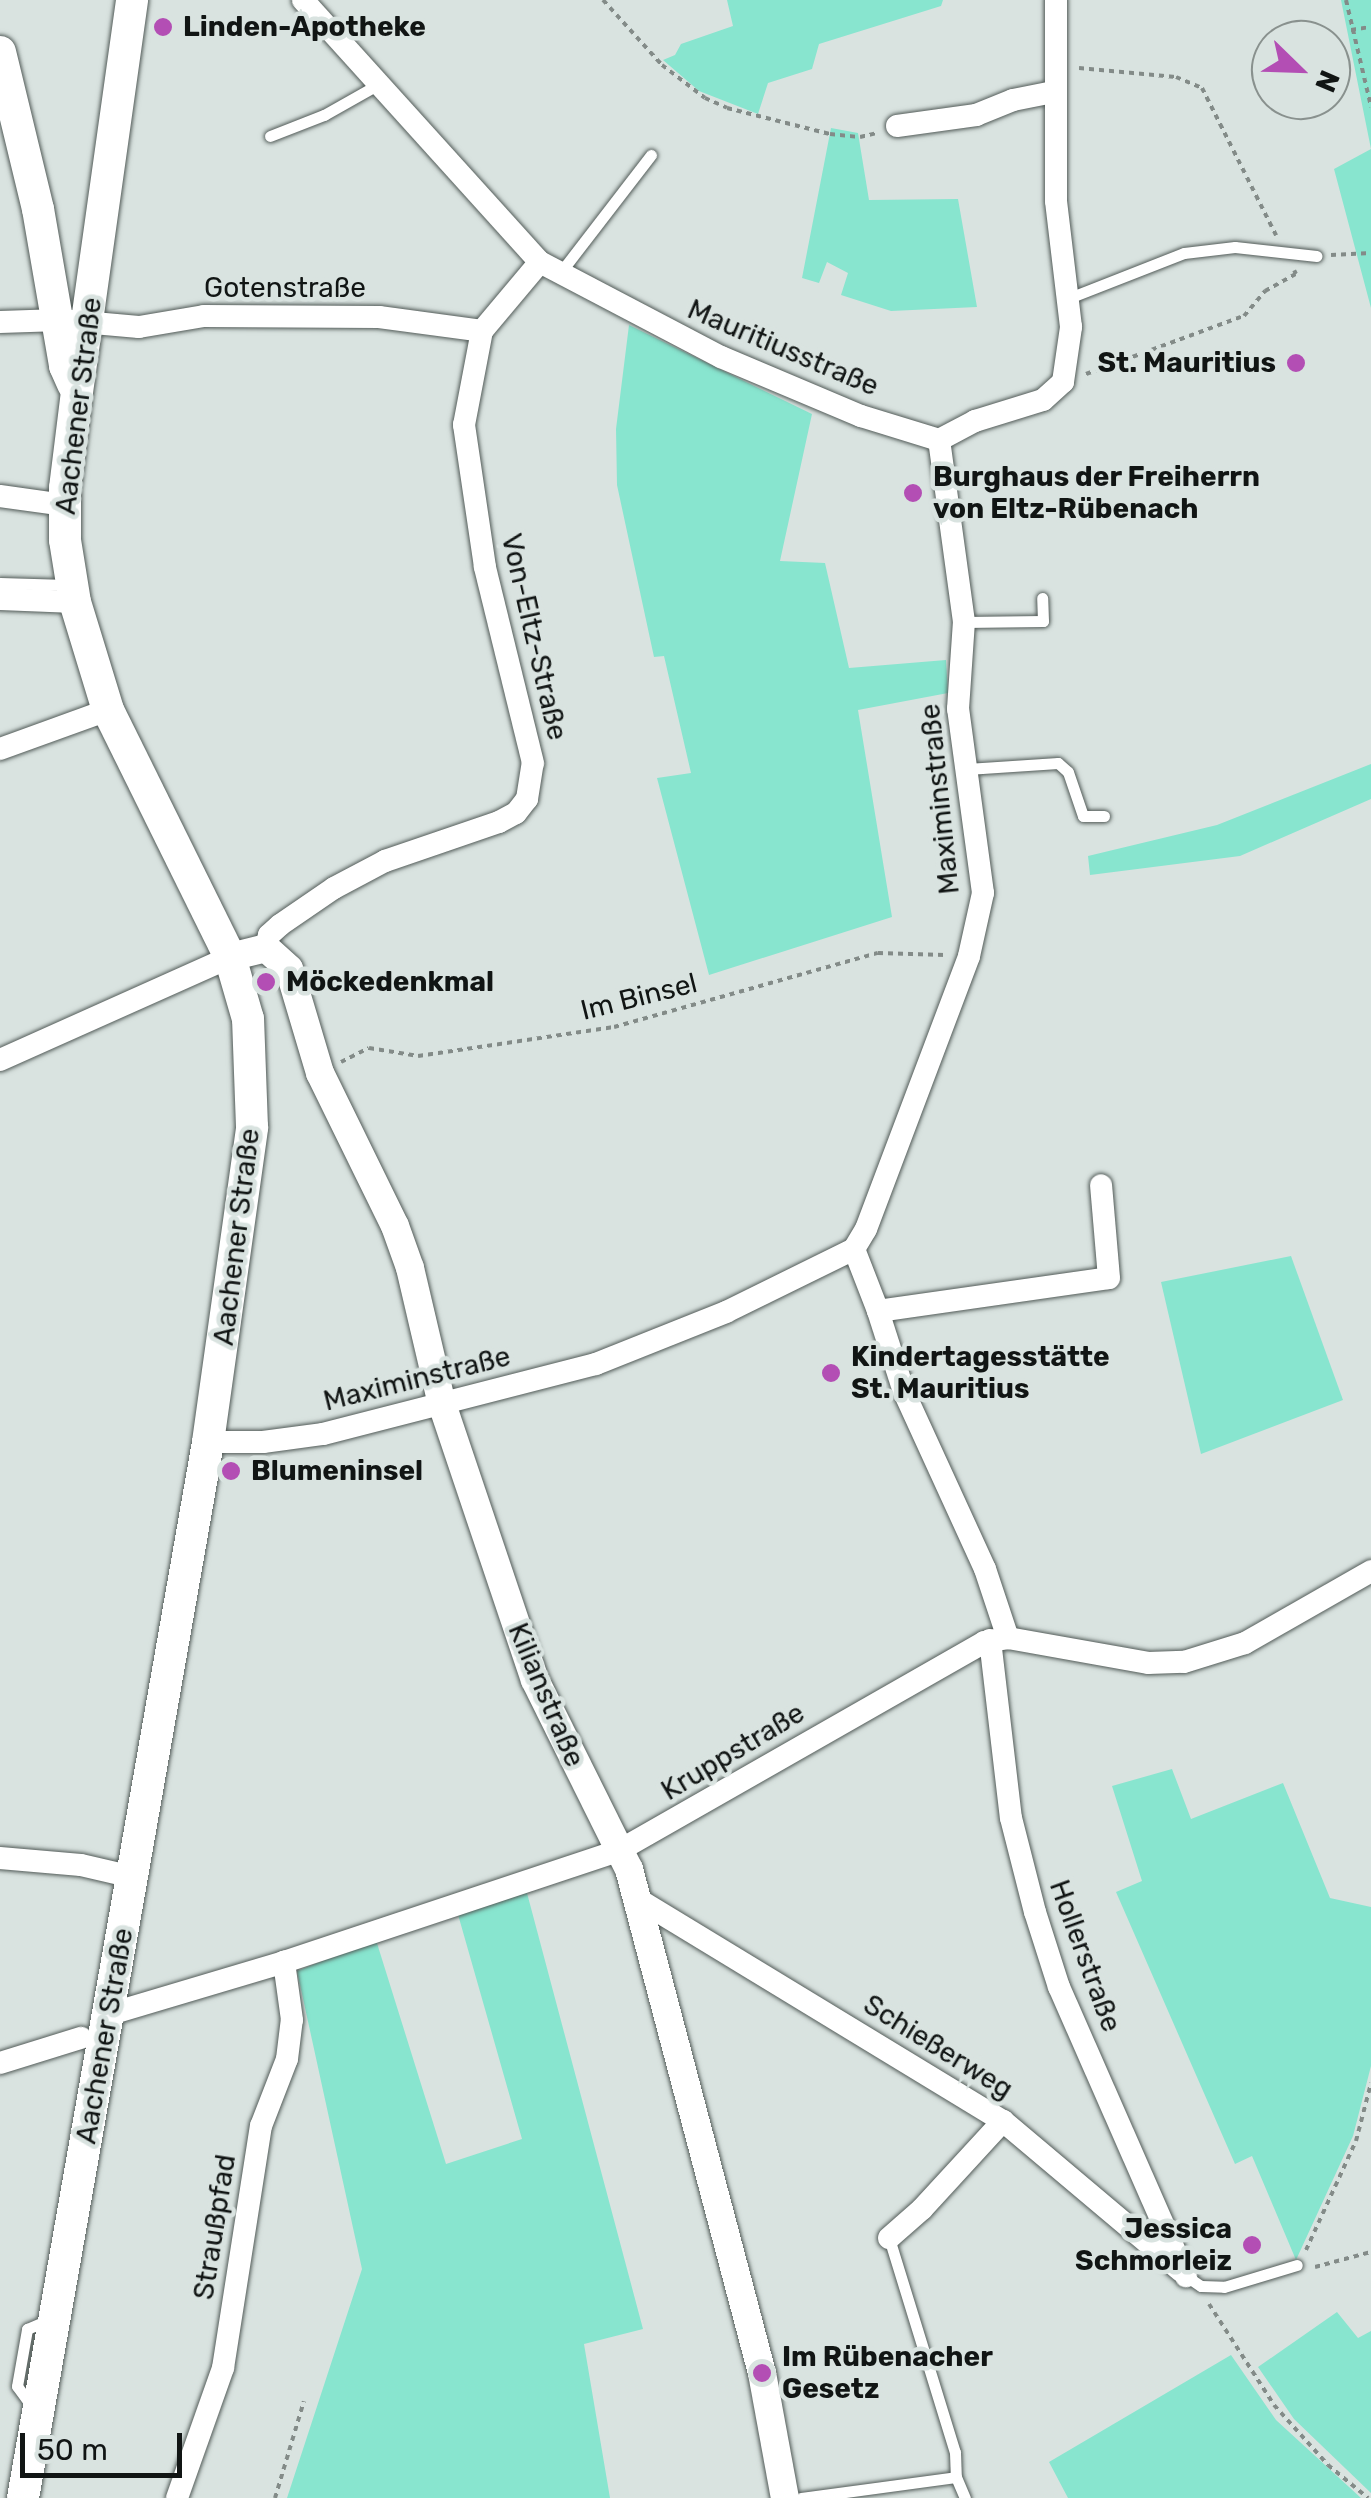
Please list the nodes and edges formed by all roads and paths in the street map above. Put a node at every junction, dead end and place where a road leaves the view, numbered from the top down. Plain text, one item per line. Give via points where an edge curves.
1 (132, 0) edge
2 (302, 0) edge
3 (603, 0) edge
4 (1056, 0) edge
5 (1351, 37) edge
6 (0, 52) edge
7 (1054, 66) junction
8 (380, 84) junction
9 (1054, 92) junction
10 (1371, 107) edge
11 (897, 126) joint
12 (270, 136) dead end
13 (651, 155) dead end
14 (1285, 252) junction
15 (1371, 253) edge
16 (1317, 256) joint
17 (550, 268) junction
18 (1070, 298) junction
19 (0, 322) edge
20 (74, 322) junction
21 (482, 331) junction
22 (1063, 382) junction
23 (940, 440) junction
24 (0, 496) edge
25 (65, 506) junction
26 (0, 583) edge
27 (73, 594) junction
28 (1042, 598) dead end
29 (0, 599) edge
30 (964, 622) junction
31 (108, 710) junction
32 (0, 750) edge
33 (966, 769) junction
34 (1104, 816) dead end
35 (266, 948) junction
36 (230, 956) junction
37 (970, 956) junction
38 (0, 1060) edge
39 (320, 1073) junction
40 (1101, 1185) dead end
41 (854, 1249) junction
42 (878, 1312) junction
43 (442, 1404) junction
44 (208, 1442) junction
45 (1371, 1571) edge
46 (999, 1639) junction
47 (620, 1850) junction
48 (0, 1858) edge
49 (133, 1877) junction
50 (636, 1898) junction
51 (284, 1962) junction
52 (110, 2014) junction
53 (81, 2038) dead end
54 (0, 2063) edge
55 (1371, 2083) edge
56 (1003, 2121) junction
57 (888, 2238) joint
58 (1371, 2252) edge
59 (1298, 2265) junction
60 (1194, 2281) junction
61 (304, 2400) dead end
62 (956, 2477) junction
63 (23, 2498) edge
64 (177, 2498) edge
65 (275, 2498) edge
66 (784, 2498) edge
67 (800, 2498) edge
68 (965, 2498) edge
69 (1368, 2498) edge

1 - 20 main road, Aachener Straße
2 - 8 street, Mauritiusstraße
3 - 11 path via 662,66 727,108 845,136
4 - 7 street
5 - 10 path
6 - 20 main road
7 - 9 street
7 - 14 path via 1162,76 1202,88
8 - 12 lane
8 - 17 street, Mauritiusstraße
9 - 11 street via 976,115
9 - 18 street via 1056,202
13 - 17 lane
14 - 16 lane
14 - 18 lane via 1235,246 1184,253
14 - 22 path via 1296,274 1265,291 1244,316
15 - 16 path
17 - 21 street, Von-Eltz-Straße
17 - 23 street, Mauritiusstraße via 798,391
18 - 22 street
19 - 20 street, Gotenstraße
20 - 21 street, Gotenstraße via 139,327 204,316 380,317
20 - 25 main road, Aachener Straße via 65,366 77,392
21 - 35 street, Von-Eltz-Straße via 464,424 466,454 485,567 534,763 527,799 498,822 386,861 334,888 280,925
22 - 23 street via 1043,400
23 - 30 street, Maximinstraße
24 - 25 street
25 - 27 main road, Aachener Straße
26 - 27 lane
27 - 29 street
27 - 31 main road, Aachener Straße
28 - 30 lane via 1043,621
30 - 33 street, Maximinstraße via 958,709
31 - 32 street
31 - 36 main road, Aachener Straße
33 - 34 lane via 1058,763 1068,772 1083,816
33 - 37 street, Maximinstraße via 983,893
35 - 36 street
35 - 39 street, Kilianstraße via 288,969
36 - 38 street
36 - 44 main road, Aachener Straße via 248,1019 252,1127
37 - 39 path, Im Binsel via 878,953 614,1027 418,1056 369,1048
37 - 41 street, Maximinstraße
39 - 43 street, Kilianstraße via 395,1226
40 - 42 street via 1109,1278
41 - 42 street
41 - 43 street, Maximinstraße via 726,1312 596,1364
42 - 46 street, Hollerstraße via 904,1392 985,1569
43 - 44 street, Maximinstraße via 291,1440
43 - 47 street, Kilianstraße via 534,1680
44 - 49 main road, Aachener Straße
45 - 46 street via 1246,1643 1184,1662 1148,1663
46 - 47 street, Kruppstraße via 863,1708
46 - 60 street, Hollerstraße via 1011,1818 1035,1912 1060,1987
47 - 50 street, Kilianstraße
47 - 51 street, Kruppstraße
48 - 49 street
49 - 52 main road, Aachener Straße
50 - 56 street, Schießerweg
50 - 66 street, Kilianstraße via 762,2372
51 - 52 street, Kruppstraße
51 - 64 street, Straußpfad via 292,2006 287,2059 261,2126 223,2368
52 - 63 main road, Aachener Straße
53 - 54 street
55 - 59 path via 1356,2140
56 - 57 street
56 - 60 street, Schießerweg
57 - 62 lane via 956,2452
58 - 59 path
59 - 60 lane via 1224,2288
60 - 69 path via 1274,2406
61 - 65 path
62 - 67 lane
62 - 68 lane

